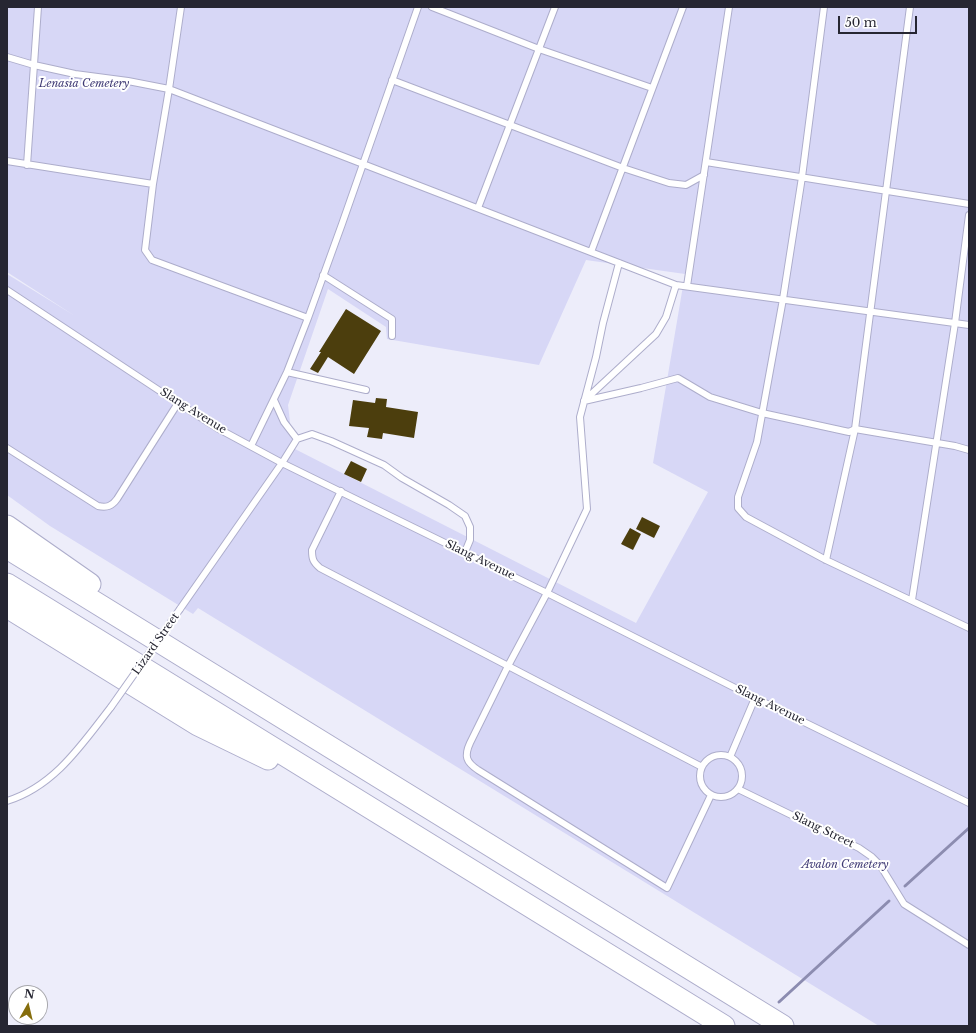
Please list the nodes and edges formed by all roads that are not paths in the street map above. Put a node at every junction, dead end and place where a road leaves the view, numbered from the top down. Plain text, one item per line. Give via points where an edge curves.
1 (38, 7) edge
2 (181, 7) edge
3 (418, 7) edge
4 (432, 7) edge
5 (555, 7) edge
6 (682, 7) edge
7 (729, 7) edge
8 (824, 7) edge
9 (910, 7) edge
10 (539, 49) junction
11 (7, 57) edge
12 (34, 65) junction
13 (392, 80) junction
14 (652, 88) junction
15 (169, 89) junction
16 (510, 124) junction
17 (7, 161) edge
18 (706, 162) junction
19 (363, 164) junction
20 (27, 165) junction
21 (623, 168) junction
22 (704, 175) junction
23 (802, 177) junction
24 (153, 184) junction
25 (885, 190) junction
26 (969, 204) edge
27 (478, 208) junction
28 (969, 215) edge
29 (591, 252) junction
30 (619, 262) junction
31 (323, 276) junction
32 (676, 284) junction
33 (687, 286) junction
34 (7, 290) edge
35 (783, 300) junction
36 (871, 311) junction
37 (308, 318) junction
38 (955, 323) junction
39 (969, 325) edge
40 (392, 336) dead end
41 (287, 372) junction
42 (366, 390) dead end
43 (274, 400) junction
44 (584, 401) junction
45 (178, 403) junction
46 (762, 412) junction
47 (855, 429) junction
48 (298, 439) junction
49 (936, 443) junction
50 (250, 446) junction
51 (7, 448) edge
52 (969, 450) edge
53 (282, 463) junction
54 (341, 491) junction
55 (7, 526) edge
56 (7, 548) edge
57 (465, 552) junction
58 (826, 560) junction
59 (7, 584) edge
60 (548, 593) junction
61 (912, 600) junction
62 (7, 607) edge
63 (969, 628) edge
64 (508, 666) junction
65 (220, 679) junction
66 (755, 698) junction
67 (730, 757) junction
68 (702, 767) junction
69 (738, 788) junction
70 (711, 795) junction
71 (7, 801) edge
72 (969, 803) edge
73 (380, 814) junction
74 (969, 945) edge
75 (724, 1026) edge
76 (783, 1026) edge

1 - 12 lane
2 - 15 lane
3 - 13 lane
4 - 10 lane
5 - 10 lane
6 - 14 lane
7 - 18 lane
8 - 23 lane
9 - 25 lane
10 - 14 lane
10 - 16 lane
11 - 12 lane
12 - 15 lane
12 - 20 lane
13 - 16 lane
13 - 19 lane
14 - 21 lane
15 - 19 lane
15 - 24 lane
16 - 21 lane
16 - 27 lane
17 - 20 lane
18 - 22 lane
18 - 23 lane
19 - 27 lane
19 - 31 lane
20 - 24 lane
21 - 22 lane via 669,183 686,185
21 - 29 lane
22 - 33 lane
23 - 25 lane
23 - 35 lane
24 - 37 lane via 145,250 152,260
25 - 26 lane
25 - 36 lane
27 - 29 lane
28 - 38 lane
29 - 30 lane
30 - 32 lane
30 - 44 lane
31 - 37 lane
31 - 40 lane via 392,319
32 - 33 lane
32 - 44 lane via 666,317 656,334
33 - 35 lane
34 - 45 lane, Slang Avenue
35 - 36 lane
35 - 46 lane
36 - 38 lane
36 - 47 lane
37 - 41 lane
38 - 39 lane
38 - 49 lane
41 - 42 lane
41 - 43 lane
43 - 48 lane via 284,422
43 - 50 lane
44 - 46 lane via 678,378 710,397
44 - 60 lane via 580,417 587,509
45 - 50 lane, Slang Avenue
45 - 51 lane via 117,499 106,507 98,506
46 - 47 lane via 849,432
46 - 58 lane via 757,442 738,497 738,508 746,517
47 - 49 lane
47 - 58 lane
48 - 53 lane, Lizard Street
48 - 57 lane via 312,434 331,441 384,465 450,505 465,516 470,527 470,540
49 - 52 lane
49 - 61 lane
50 - 53 lane, Slang Avenue
53 - 54 lane, Slang Avenue
53 - 71 lane, Lizard Street, bridge via 111,707 73,755 55,774 31,791
54 - 57 lane, Slang Avenue
54 - 64 lane via 312,550 314,563
55 - 65 highway
56 - 65 highway
57 - 60 lane, Slang Avenue
58 - 61 lane
59 - 73 highway
60 - 64 lane
60 - 66 lane, Slang Avenue
61 - 63 lane
62 - 73 highway via 198,725
64 - 68 lane
64 - 70 lane via 466,752 467,759 478,770 667,888
65 - 76 highway
66 - 67 lane
66 - 72 lane, Slang Avenue
67 - 68 lane via 711,757
67 - 69 lane via 737,762 742,775
68 - 70 lane via 702,787
69 - 70 lane via 727,796
69 - 74 lane, Slang Street via 860,848 880,865 904,904
73 - 75 highway

